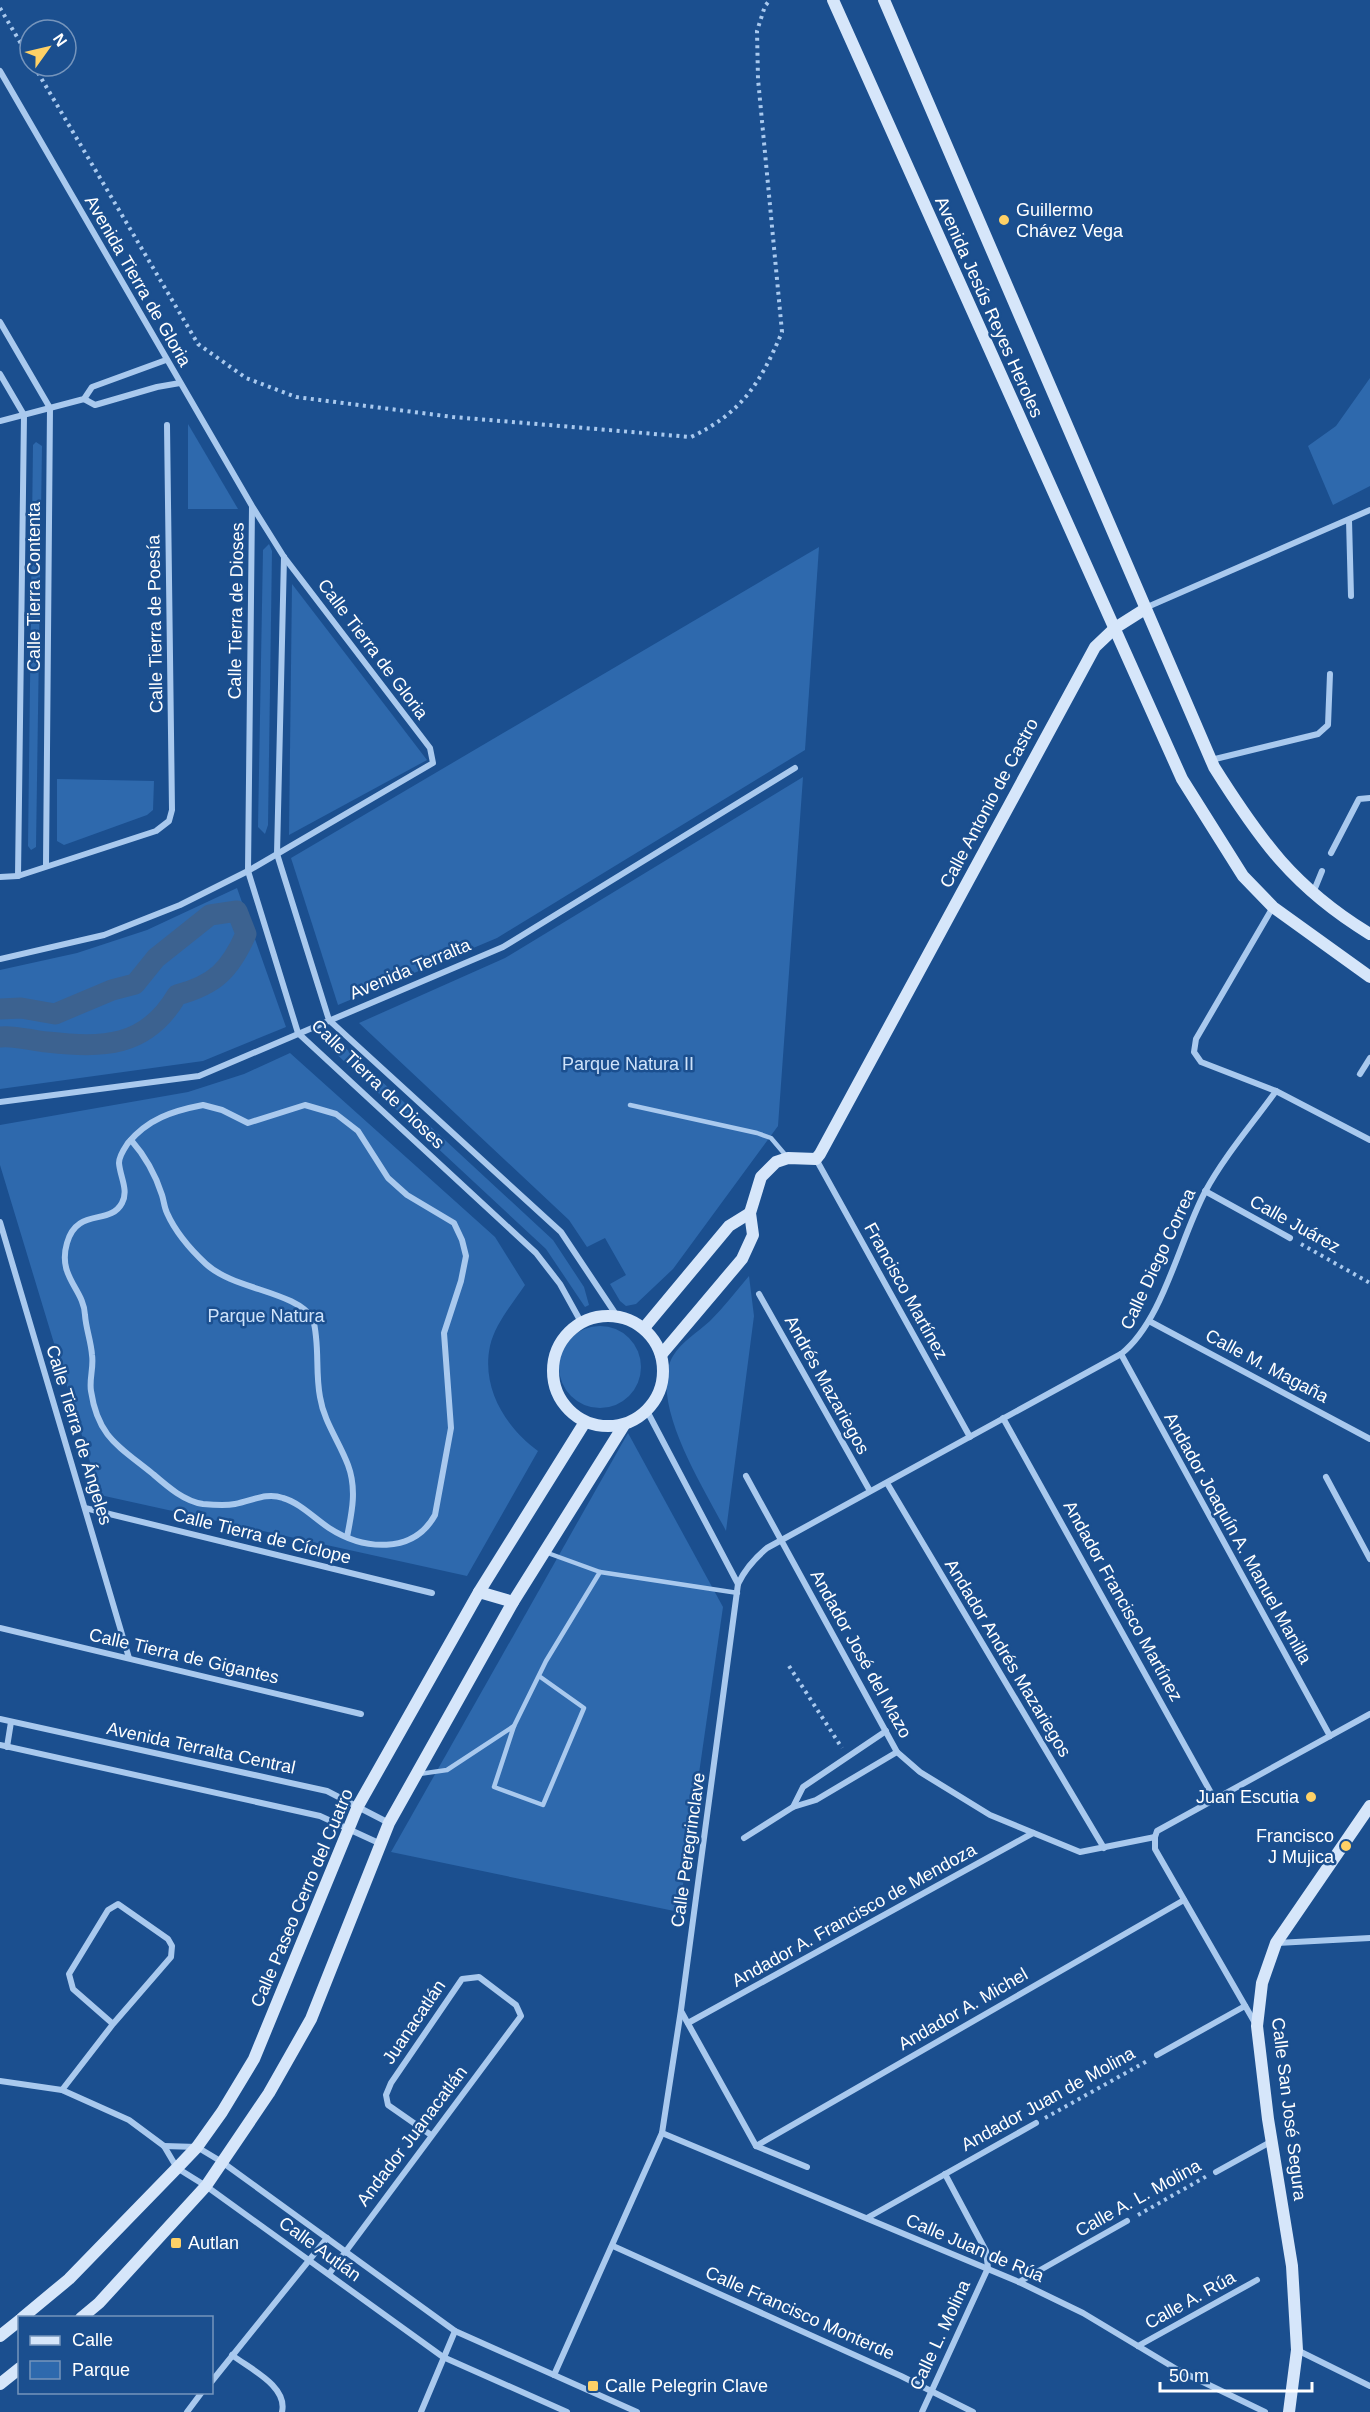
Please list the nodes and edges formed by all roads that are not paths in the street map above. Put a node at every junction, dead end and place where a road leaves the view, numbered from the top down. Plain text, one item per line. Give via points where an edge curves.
1 (833, 0) edge
2 (884, 0) edge
3 (890, 6) edge
4 (0, 71) edge
5 (0, 322) edge
6 (166, 360) junction
7 (0, 375) edge
8 (180, 383) junction
9 (84, 399) junction
10 (50, 408) junction
11 (24, 415) junction
12 (0, 421) edge
13 (167, 425) dead end
14 (252, 506) junction
15 (1370, 510) edge
16 (1349, 520) junction
17 (284, 557) junction
18 (1351, 596) dead end
19 (1145, 609) junction
20 (1114, 628) junction
21 (1330, 674) dead end
22 (1211, 760) junction
23 (795, 768) dead end
24 (1370, 798) edge
25 (1331, 853) dead end
26 (277, 854) junction
27 (46, 866) junction
28 (248, 871) junction
29 (1322, 871) dead end
30 (18, 876) junction
31 (0, 878) edge
32 (1312, 894) junction
33 (1273, 907) junction
34 (1370, 934) edge
35 (0, 959) edge
36 (1370, 977) edge
37 (329, 1020) junction
38 (298, 1033) junction
39 (1370, 1058) edge
40 (1360, 1074) dead end
41 (1276, 1090) junction
42 (0, 1102) edge
43 (630, 1105) dead end
44 (131, 1140) junction
45 (1370, 1140) edge
46 (788, 1158) junction
47 (816, 1159) junction
48 (1205, 1191) junction
49 (750, 1214) junction
50 (0, 1222) edge
51 (1290, 1238) road end
52 (759, 1294) dead end
53 (617, 1316) junction
54 (1149, 1321) junction
55 (581, 1322) junction
56 (644, 1328) junction
57 (1120, 1354) junction
58 (661, 1355) junction
59 (647, 1411) junction
60 (1003, 1418) junction
61 (585, 1422) junction
62 (624, 1425) junction
63 (970, 1437) junction
64 (1370, 1439) edge
65 (746, 1476) dead end
66 (1326, 1477) dead end
67 (887, 1483) junction
68 (870, 1491) junction
69 (85, 1508) junction
70 (347, 1537) junction
71 (782, 1540) junction
72 (544, 1552) junction
73 (1370, 1559) edge
74 (600, 1572) junction
75 (738, 1584) junction
76 (479, 1592) junction
77 (432, 1593) dead end
78 (738, 1593) junction
79 (513, 1602) junction
80 (0, 1628) edge
81 (129, 1658) junction
82 (539, 1676) junction
83 (361, 1714) dead end
84 (1370, 1714) edge
85 (0, 1719) edge
86 (11, 1722) junction
87 (514, 1726) junction
88 (886, 1731) junction
89 (1330, 1736) junction
90 (4, 1746) edge
91 (897, 1752) junction
92 (417, 1774) junction
93 (1215, 1800) junction
94 (358, 1806) junction
95 (1370, 1806) edge
96 (793, 1807) junction
97 (389, 1824) junction
98 (349, 1828) junction
99 (1033, 1833) junction
100 (744, 1838) dead end
101 (1155, 1838) junction
102 (381, 1844) junction
103 (1104, 1848) junction
104 (1184, 1900) junction
105 (1370, 1938) edge
106 (1276, 1943) junction
107 (1245, 2006) junction
108 (681, 2010) junction
109 (521, 2016) joint
110 (688, 2023) junction
111 (113, 2024) junction
112 (1257, 2026) junction
113 (1157, 2055) road end
114 (0, 2081) edge
115 (62, 2090) junction
116 (1036, 2123) road end
117 (662, 2133) junction
118 (431, 2135) junction
119 (1272, 2140) junction
120 (164, 2146) junction
121 (756, 2146) junction
122 (197, 2147) junction
123 (222, 2162) junction
124 (807, 2167) dead end
125 (177, 2168) junction
126 (1216, 2172) road end
127 (945, 2174) junction
128 (206, 2186) junction
129 (867, 2218) junction
130 (1127, 2221) road end
131 (327, 2238) junction
132 (613, 2246) junction
133 (344, 2250) junction
134 (309, 2260) junction
135 (988, 2268) junction
136 (329, 2274) junction
137 (1257, 2280) dead end
138 (1019, 2282) junction
139 (25, 2316) edge
140 (83, 2316) edge
141 (18, 2321) edge
142 (455, 2331) junction
143 (0, 2336) edge
144 (1138, 2346) junction
145 (1298, 2350) junction
146 (232, 2355) junction
147 (443, 2357) junction
148 (18, 2370) edge
149 (554, 2375) junction
150 (213, 2380) edge
151 (0, 2384) edge
152 (1370, 2386) edge
153 (932, 2391) junction
154 (200, 2394) edge
155 (187, 2412) edge
156 (282, 2412) edge
157 (421, 2412) edge
158 (567, 2412) edge
159 (637, 2412) edge
160 (922, 2412) edge
161 (973, 2412) edge
162 (1265, 2412) edge
163 (1289, 2412) edge

1 - 20 street, Avenida Jesús Reyes Heroles
2 - 3 street, Avenida Jesús Reyes Heroles
3 - 19 street, Avenida Jesús Reyes Heroles
4 - 6 street, Avenida Tierra de Gloria
5 - 10 street
6 - 8 street, Avenida Tierra de Gloria
6 - 9 street via 92,387
7 - 11 street
8 - 9 street via 95,405
8 - 14 street, Avenida Tierra de Gloria
9 - 10 street
10 - 11 street
10 - 27 street, Calle Tierra Contenta
11 - 12 street
11 - 30 street, Calle Tierra Contenta
13 - 27 street, Calle Tierra de Poesía via 172,810 169,821 156,831
14 - 17 street, Calle Tierra de Dioses
14 - 28 street, Calle Tierra de Dioses
15 - 16 street, Calle Antonio de Castro
16 - 18 street
16 - 19 street, Calle Antonio de Castro
17 - 26 street, Calle Tierra de Dioses
17 - 26 street, Calle Tierra de Gloria via 429,748 433,763
19 - 20 street, Calle Antonio de Castro
19 - 22 street, Avenida Jesús Reyes Heroles
20 - 33 street, Avenida Jesús Reyes Heroles via 1182,779 1243,876
20 - 47 street, Calle Antonio de Castro via 1086,663
21 - 22 street via 1328,725 1318,734
22 - 32 street, Avenida Jesús Reyes Heroles via 1248,821
23 - 37 street, Avenida Terralta via 503,947
24 - 25 street via 1359,799
26 - 28 street
26 - 37 street, Calle Tierra de Dioses
27 - 30 street
28 - 35 street via 180,906 104,935
28 - 38 street, Calle Tierra de Dioses
29 - 32 street
30 - 31 street
32 - 34 street, Avenida Jesús Reyes Heroles
33 - 36 street, Avenida Jesús Reyes Heroles
33 - 41 street via 1196,1038 1194,1052 1201,1062
37 - 38 street, Avenida Terralta
37 - 53 street, Calle Tierra de Dioses via 561,1232
38 - 42 street, Avenida Terralta via 199,1076
38 - 55 street, Calle Tierra de Dioses via 536,1253 560,1284
39 - 40 street
41 - 45 street
41 - 48 street, Calle Diego Correa
43 - 46 lane via 757,1133 771,1138
44 - 70 street via 147,1158 176,1229 206,1264 244,1286 297,1304 308,1310 313,1319 323,1414 353,1484
44 - 70 street via 119,1162 122,1204 112,1213 75,1226 67,1243 65,1262 67,1277 85,1313 84,1326 93,1356 91,1391 105,1434 171,1489 194,1503 234,1504 272,1495 286,1498
44 - 70 street via 149,1122 174,1110 202,1105 248,1123 305,1105 317,1107 336,1114 358,1131 388,1178 454,1223 466,1256 444,1333 451,1428 435,1515 422,1534 405,1543 386,1546
46 - 47 street
46 - 49 street via 776,1162 761,1177
47 - 63 street, Francisco Martínez
48 - 51 street, Calle Juárez
48 - 54 street, Calle Diego Correa
49 - 56 street via 729,1226
49 - 58 street via 753,1235 742,1259
50 - 69 street, Calle Tierra de Ángeles
52 - 68 street, Andrés Mazariegos
53 - 55 street
53 - 56 street
54 - 57 street, Calle Diego Correa via 1136,1342
54 - 64 street, Calle M. Magaña
55 - 61 street via 565,1335 555,1352 552,1373 557,1393 568,1410
56 - 58 street
57 - 60 street, Calle Diego Correa
57 - 89 street, Andador Joaquín A. Manuel Manilla
58 - 59 street via 663,1375 659,1394
59 - 62 street
59 - 75 street
60 - 63 street, Calle Diego Correa
60 - 93 street, Andador Francisco Martínez
61 - 62 street via 604,1427
61 - 76 street, Calle Paseo Cerro del Cuatro
62 - 72 street
63 - 67 street
65 - 71 street, Andador José del Mazo
66 - 73 street
67 - 68 street
67 - 103 street, Andador Andrés Mazariegos
68 - 71 street
69 - 77 street, Calle Tierra de Cíclope
69 - 81 street, Calle Tierra de Ángeles
71 - 75 street via 753,1559
71 - 88 street, Andador José del Mazo
72 - 74 lane
72 - 79 street
74 - 78 lane
74 - 82 lane
75 - 78 street, Calle Peregrinclave
76 - 79 street
76 - 94 street, Calle Paseo Cerro del Cuatro
78 - 108 street, Calle Peregrinclave
79 - 92 street
80 - 81 street, Calle Tierra de Gigantes
81 - 83 street, Calle Tierra de Gigantes
82 - 87 lane
82 - 87 lane via 584,1708 543,1805 494,1787
84 - 89 street
85 - 86 street, Avenida Terralta Central
86 - 90 street
86 - 94 street, Avenida Terralta Central via 327,1791
87 - 92 lane via 447,1770
88 - 91 street, Andador José del Mazo
88 - 96 street via 803,1786
89 - 93 street
90 - 98 street via 320,1816
91 - 96 street via 816,1800
91 - 99 street, Andador José del Mazo via 920,1772 990,1815
92 - 97 street
93 - 101 street via 1158,1831
94 - 97 street, Avenida Terralta Central
94 - 98 street, Calle Paseo Cerro del Cuatro
95 - 106 street, Calle San José Segura
96 - 100 street
97 - 102 street
98 - 102 street
98 - 122 street, Calle Paseo Cerro del Cuatro via 254,2059
99 - 103 street, Andador José del Mazo via 1080,1852
99 - 110 street, Andador A. Francisco de Mendoza
101 - 103 street, Andador José del Mazo
101 - 104 street via 1155,1849
102 - 123 street via 311,2019 269,2094
104 - 107 street
104 - 121 street, Andador A. Michel
105 - 106 street
106 - 112 street, Calle San José Segura via 1262,1983
107 - 112 street
107 - 113 street, Andador Juan de Molina
108 - 110 street
108 - 117 street, Calle Peregrinclave
109 - 118 street, Andador Juanacatlán
109 - 118 street, Juanacatlán via 516,2005 479,1977 462,1979 386,2095 388,2105
110 - 121 street
111 - 111 street via 171,1957 172,1946 168,1939 118,1904 108,1910 69,1974 73,1989
111 - 115 street
112 - 119 street, Calle San José Segura
114 - 115 street
115 - 120 street via 129,2120
116 - 127 street, Andador Juan de Molina
117 - 129 street, Calle Juan de Rúa
117 - 132 street, Calle Peregrinclave
118 - 133 street, Andador Juanacatlán
119 - 126 street, Calle A. L. Molina
119 - 145 street, Calle San José Segura via 1292,2266
120 - 122 street
120 - 125 street
121 - 124 street
122 - 123 street, Calle Autlán
122 - 125 street, Calle Paseo Cerro del Cuatro
123 - 128 street
123 - 131 street, Calle Autlán
125 - 128 street, Calle Autlán
125 - 139 street, Calle Paseo Cerro del Cuatro via 69,2279
127 - 129 street, Andador Juan de Molina
127 - 135 street, Calle L. Molina via 986,2251
128 - 134 street, Calle Autlán
128 - 140 street
129 - 135 street, Calle Juan de Rúa
130 - 138 street, Calle A. L. Molina
131 - 133 street, Calle Autlán
131 - 134 street
132 - 149 street, Calle Peregrinclave
132 - 153 street, Calle Francisco Monterde
133 - 136 street, Andador Juanacatlán
133 - 142 street, Calle Autlán
134 - 136 street, Calle Autlán
134 - 146 street
135 - 138 street, Calle Juan de Rúa
135 - 153 street, Calle L. Molina
136 - 147 street, Calle Autlán
137 - 144 street, Calle A. Rúa
138 - 144 street, Calle Juan de Rúa via 1083,2313
141 - 143 street, Calle Paseo Cerro del Cuatro
142 - 147 street
142 - 149 street, Calle Autlán
144 - 162 street, Calle Juan de Rúa
145 - 152 street
145 - 163 street, Calle San José Segura
146 - 150 street
146 - 156 street via 280,2392
147 - 157 street
147 - 158 street, Calle Autlán
148 - 151 street
149 - 159 street, Calle Autlán
153 - 160 street, Calle L. Molina
153 - 161 street, Calle Francisco Monterde
154 - 155 street

